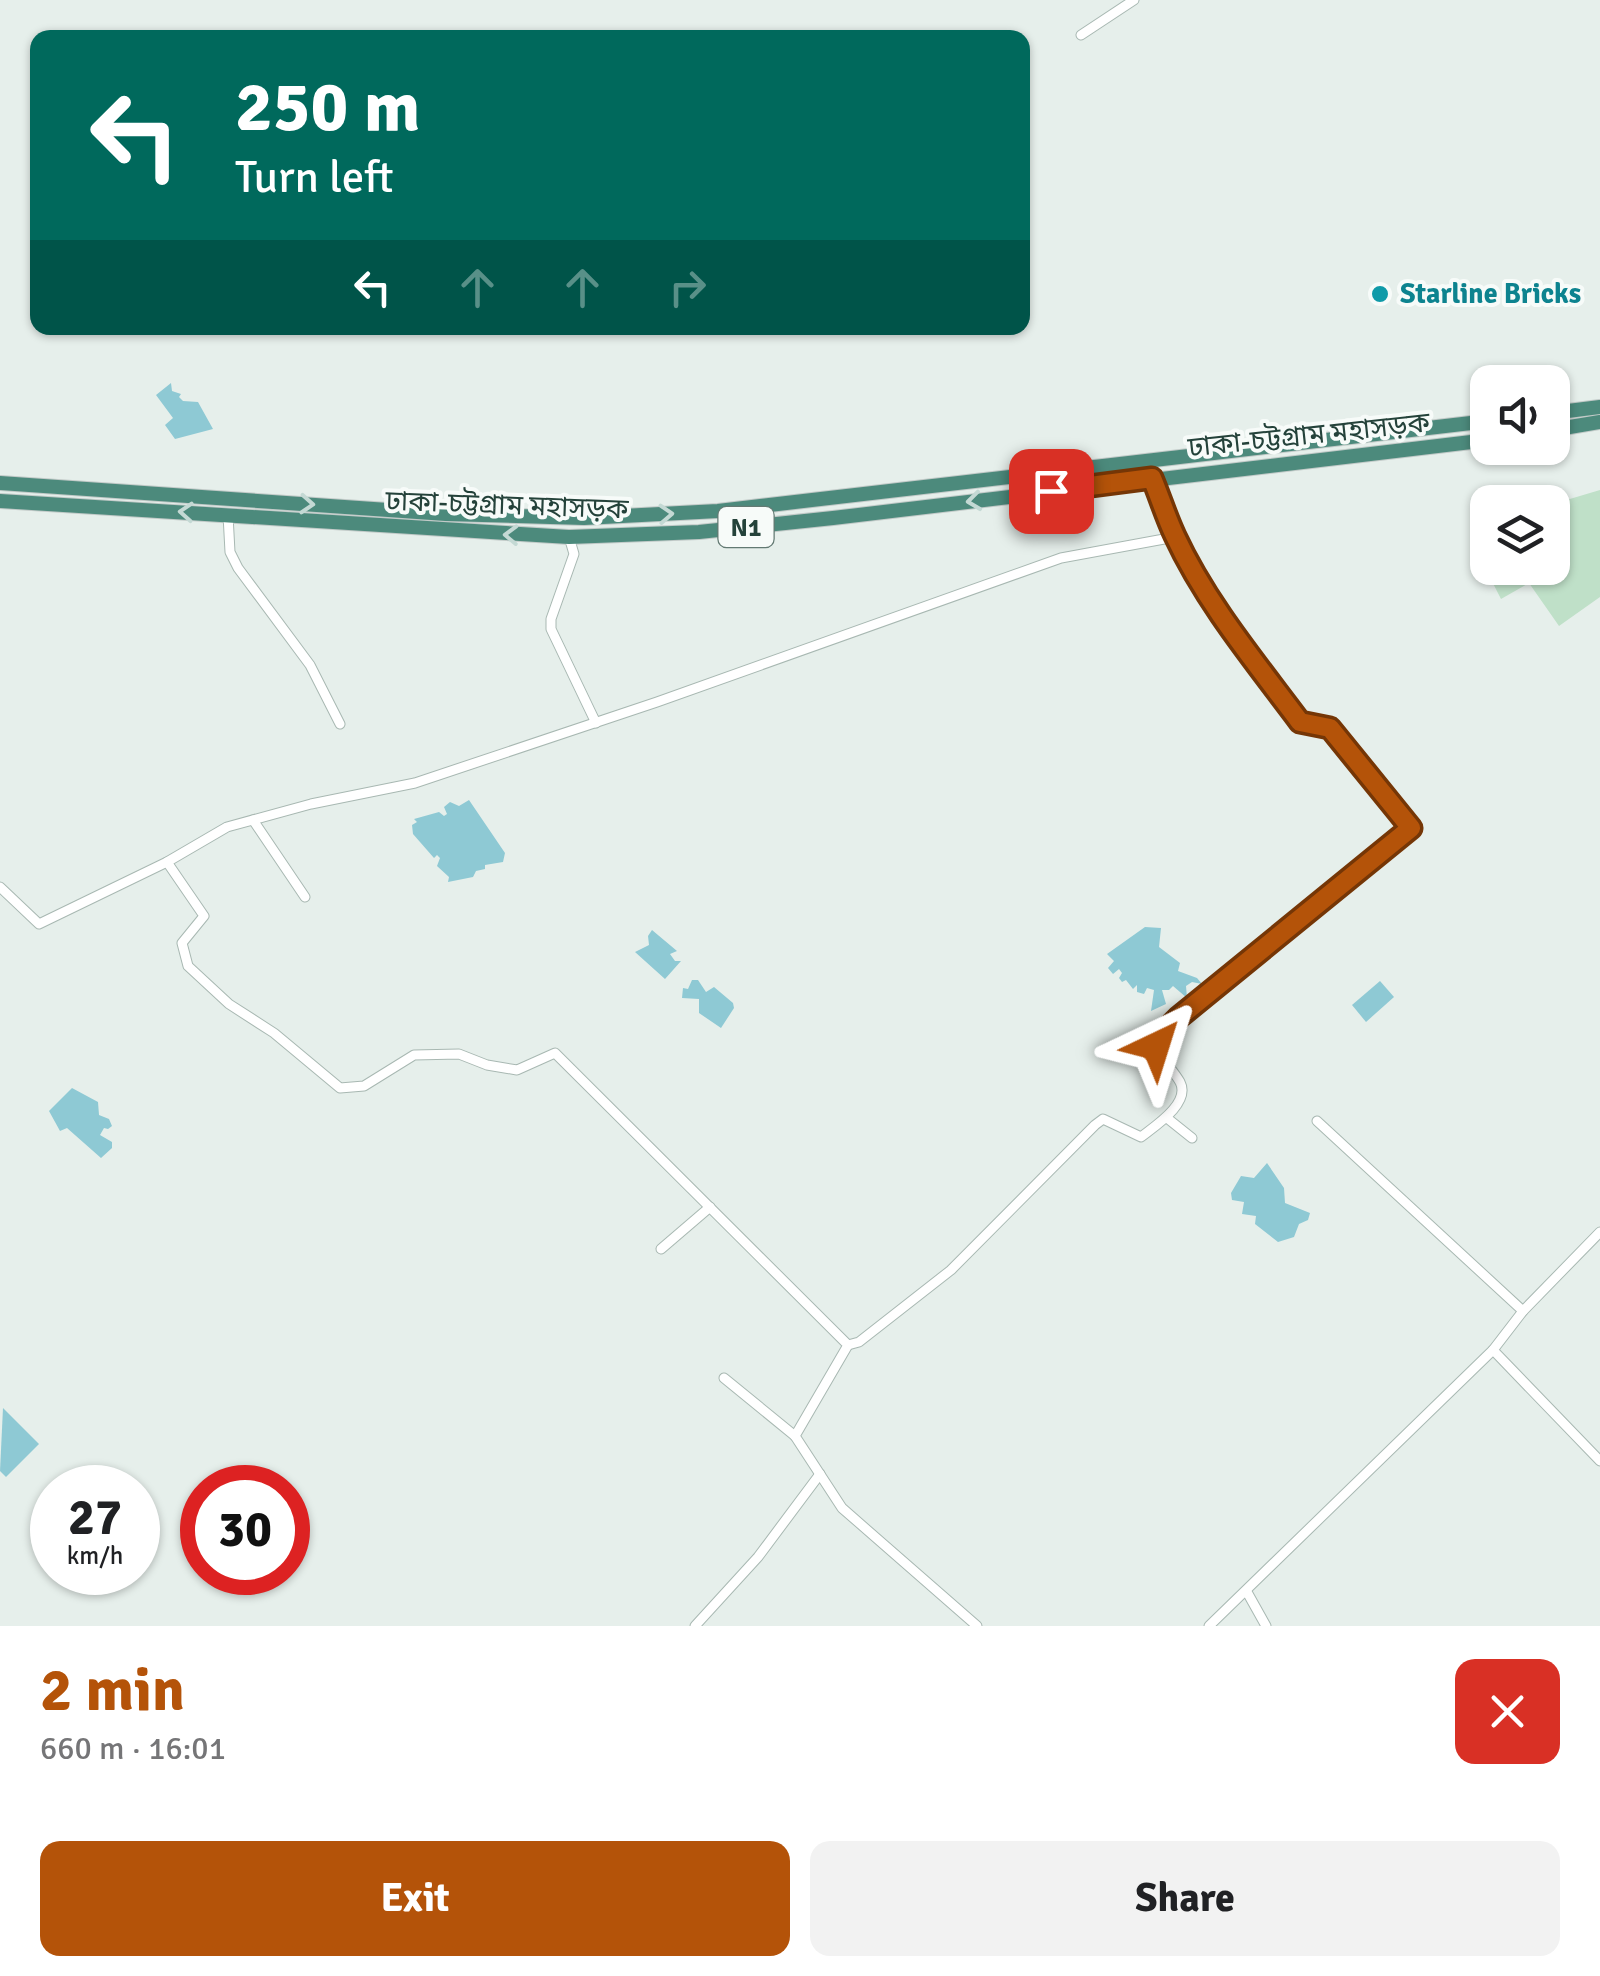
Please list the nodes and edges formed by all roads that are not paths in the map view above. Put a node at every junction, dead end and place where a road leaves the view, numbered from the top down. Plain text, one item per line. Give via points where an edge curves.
1 (1134, 0) edge
2 (1081, 35) dead end
3 (1600, 407) edge
4 (1570, 411) edge
5 (1600, 422) edge
6 (1470, 423) edge
7 (1570, 427) edge
8 (1470, 442) edge
9 (1152, 478) junction
10 (0, 483) edge
11 (0, 501) edge
12 (228, 514) junction
13 (1175, 537) junction
14 (569, 538) junction
15 (596, 723) junction
16 (340, 724) dead end
17 (253, 820) junction
18 (167, 862) junction
19 (0, 887) edge
20 (306, 897) dead end
21 (1167, 1118) junction
22 (1317, 1121) dead end
23 (1192, 1138) dead end
24 (710, 1207) junction
25 (1600, 1232) edge
26 (661, 1248) dead end
27 (1523, 1311) junction
28 (848, 1345) junction
29 (1493, 1350) junction
30 (724, 1378) dead end
31 (796, 1436) junction
32 (1600, 1461) edge
33 (820, 1474) junction
34 (1247, 1592) junction
35 (695, 1626) edge
36 (977, 1626) edge
37 (1209, 1626) edge
38 (1266, 1626) edge

1 - 2 street
3 - 4 highway
5 - 7 highway
10 -> 6 highway, ঢাকা-চট্টগ্রাম মহাসড়ক / N1 via 584,518 718,511
8 - 9 highway, ঢাকা-চট্টগ্রাম মহাসড়ক / N1
9 - 13 street
9 -> 14 highway, ঢাকা-চট্টগ্রাম মহাসড়ক / N1 via 699,532
12 -> 11 highway, ঢাকা-চট্টগ্রাম মহাসড়ক / N1
14 -> 12 highway, ঢাকা-চট্টগ্রাম মহাসড়ক / N1
12 - 16 street via 238,568 310,666
13 - 15 street via 1061,558
13 - 21 street via 1300,722 1330,728 1411,828 1155,1041 1182,1086
14 - 15 street via 574,554 550,629
15 - 17 street via 415,783
17 - 18 street
17 - 20 street
18 - 19 street via 39,924
18 - 24 street via 204,916 182,942 188,966 340,1088 364,1086 414,1056 459,1054 518,1070 555,1053
21 - 23 street
21 - 28 street via 1141,1136 1103,1119 1094,1125 951,1270
22 - 27 street
24 - 26 street
24 - 28 street
25 - 27 street
27 - 29 street
28 - 31 street
29 - 32 street
29 - 34 street
30 - 31 street
31 - 33 street
33 - 35 street via 758,1558
33 - 36 street via 842,1508
34 - 37 street
34 - 38 street

